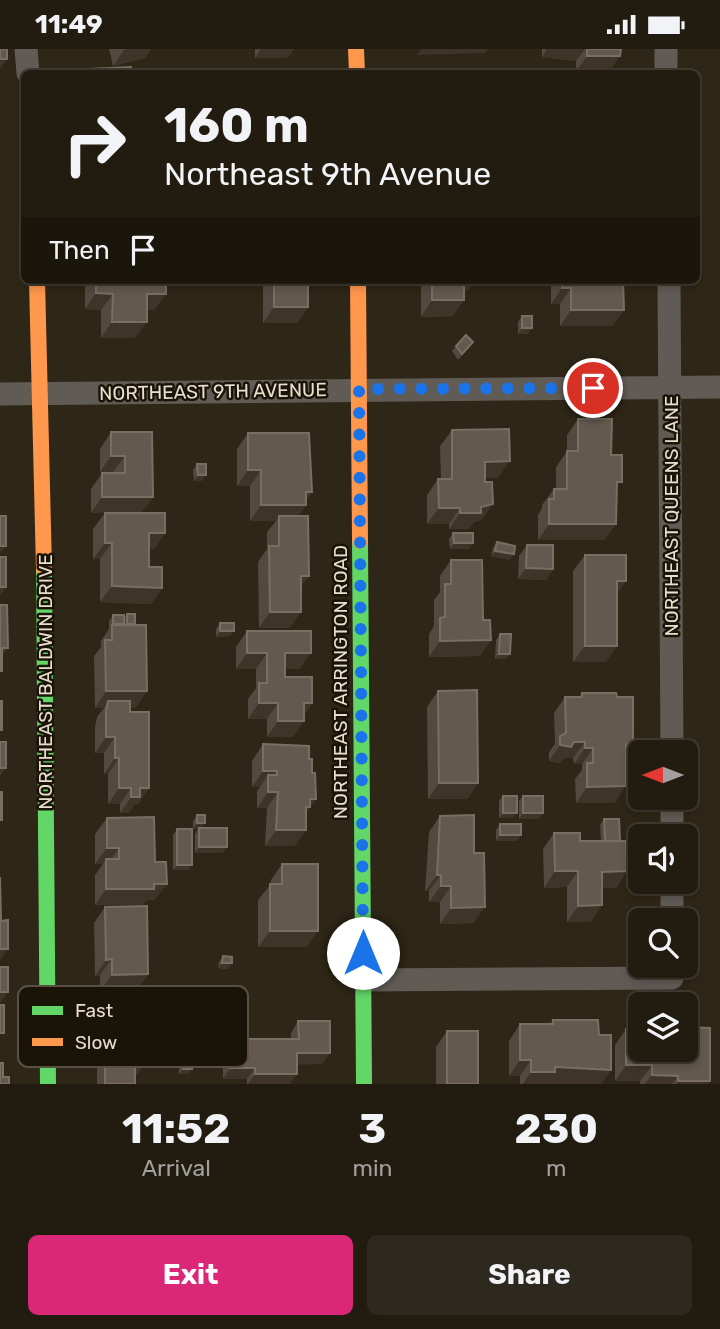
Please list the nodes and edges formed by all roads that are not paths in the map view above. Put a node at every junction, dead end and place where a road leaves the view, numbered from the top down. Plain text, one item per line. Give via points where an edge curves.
1 (26, 49) edge
2 (356, 49) edge
3 (666, 49) edge
4 (28, 70) edge
5 (356, 70) edge
6 (666, 70) edge
7 (37, 284) edge
8 (358, 284) edge
9 (669, 284) edge
10 (720, 387) edge
11 (671, 388) junction
12 (359, 389) junction
13 (42, 393) junction
14 (0, 394) edge
15 (671, 740) edge
16 (628, 973) edge
17 (363, 980) junction
18 (47, 986) edge
19 (364, 1084) edge

1 - 4 street
2 - 5 street
3 - 6 street
7 - 13 street, NORTHEAST BALDWIN DRIVE
8 - 12 street, NORTHEAST ARRINGTON ROAD
9 - 11 street, NORTHEAST QUEENS LANE
10 - 11 street, NORTHEAST 9TH AVENUE
11 - 12 street, NORTHEAST 9TH AVENUE
11 - 15 street, NORTHEAST QUEENS LANE
12 - 13 street, NORTHEAST 9TH AVENUE
12 - 17 street, NORTHEAST ARRINGTON ROAD
13 - 14 street, NORTHEAST 9TH AVENUE
13 - 18 street, NORTHEAST BALDWIN DRIVE
16 - 17 street
17 - 19 street, NORTHEAST ARRINGTON ROAD

